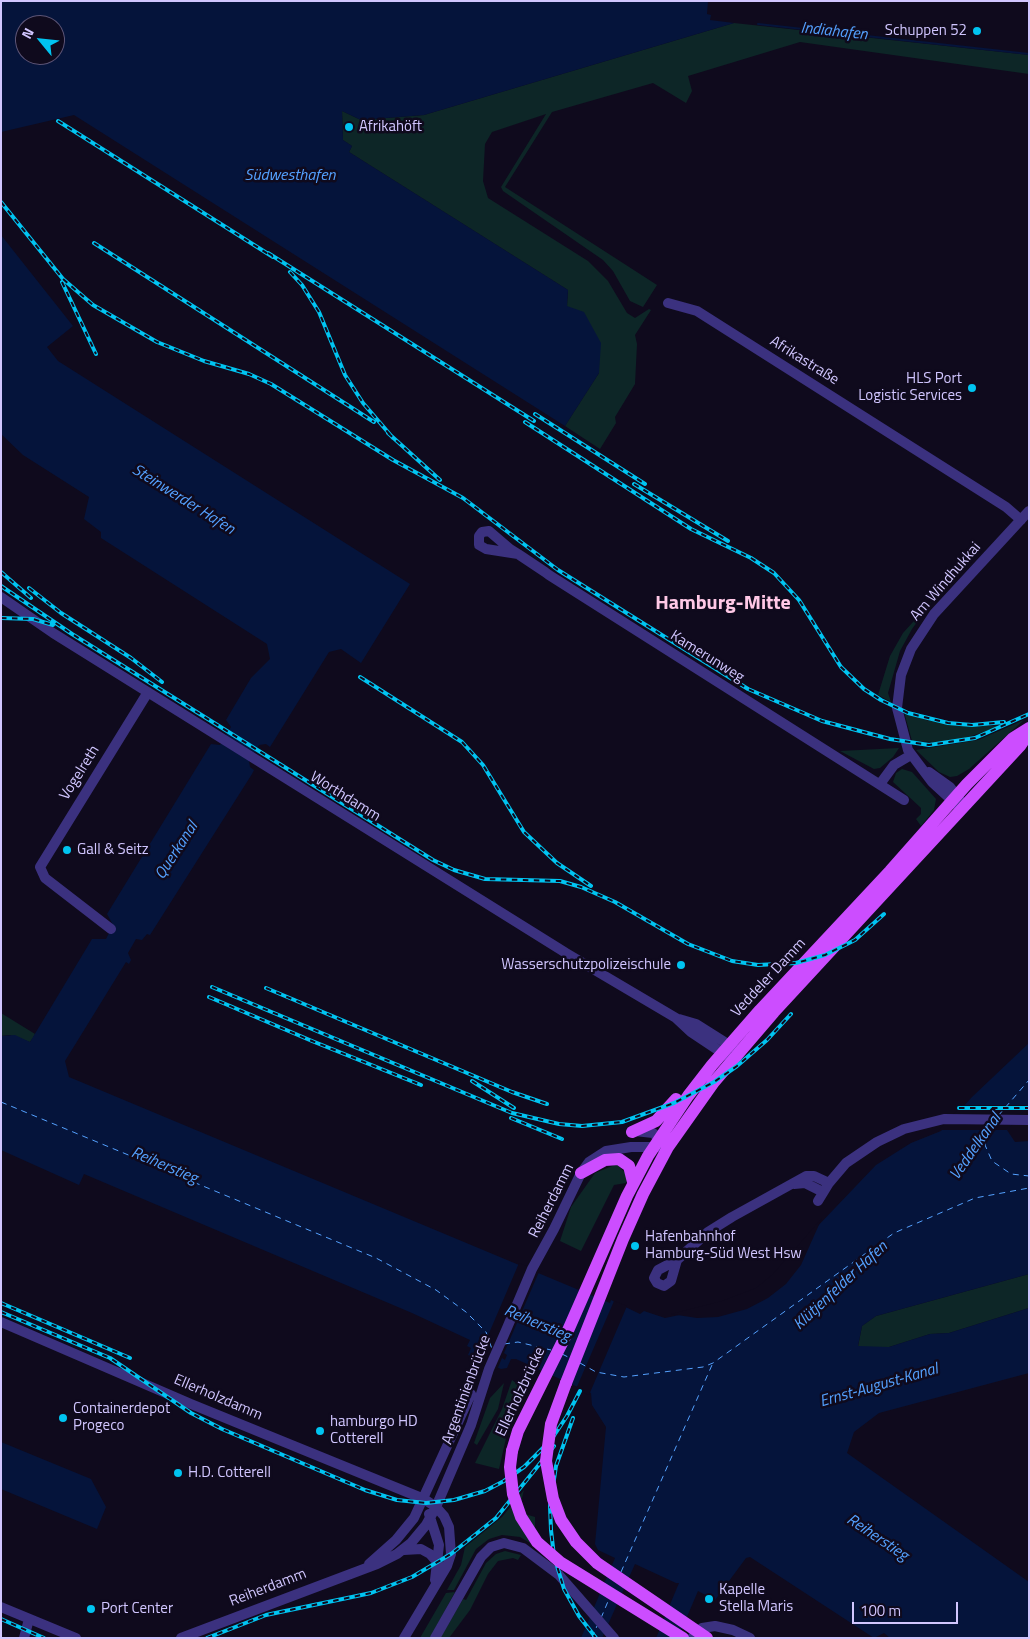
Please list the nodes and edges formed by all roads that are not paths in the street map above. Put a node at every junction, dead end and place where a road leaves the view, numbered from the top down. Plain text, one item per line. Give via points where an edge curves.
1 (668, 303) dead end
2 (1029, 511) edge
3 (1021, 520) junction
4 (518, 554) dead end
5 (1, 597) edge
6 (148, 692) junction
7 (1029, 728) edge
8 (1029, 733) edge
9 (911, 755) junction
10 (880, 784) junction
11 (904, 800) dead end
12 (957, 802) junction
13 (111, 929) dead end
14 (731, 1052) junction
15 (712, 1064) junction
16 (1029, 1120) edge
17 (632, 1132) joint
18 (660, 1144) junction
19 (581, 1173) junction
20 (633, 1182) junction
21 (828, 1182) junction
22 (794, 1184) junction
23 (540, 1257) joint
24 (677, 1260) dead end
25 (586, 1290) joint
26 (1, 1322) edge
27 (471, 1394) dead end
28 (423, 1501) junction
29 (436, 1507) junction
30 (431, 1518) junction
31 (404, 1550) junction
32 (438, 1563) junction
33 (366, 1566) junction
34 (435, 1585) junction
35 (1, 1607) edge
36 (29, 1619) junction
37 (613, 1637) edge
38 (24, 1638) edge
39 (76, 1638) edge
40 (181, 1638) edge
41 (404, 1638) edge
42 (435, 1638) edge
43 (683, 1638) edge
44 (692, 1638) edge
45 (707, 1638) edge
46 (750, 1638) edge

1 - 3 street, Afrikastraße via 697,311 1006,507
2 - 3 street, Am Windhukkai
3 - 9 street, Am Windhukkai via 934,614 911,649 897,703
4 - 10 street, Kamerunweg
5 - 6 street, Worthdamm
6 - 13 street, Vogelreth via 40,871
6 - 14 street, Worthdamm via 566,953 676,1018 696,1024
7 - 12 main road, Veddeler Damm via 1013,738
8 - 12 main road, Veddeler Damm via 1020,746
9 - 10 street via 894,765
9 - 12 street, Am Windhukkai via 919,765 950,787
10 - 11 street, Kamerunweg
12 - 14 main road, Veddeler Damm via 896,865
14 - 15 main road, Veddeler Damm
14 - 18 main road, Veddeler Damm
15 - 17 main road via 686,1086 661,1118
15 - 18 main road, Veddeler Damm
16 - 21 street via 949,1119 914,1125 877,1142 853,1158
17 - 18 street via 650,1132
18 - 19 street, Reiherdamm via 606,1151
18 - 20 main road, Veddeler Damm
18 - 45 main road, Veddeler Damm, bridge via 551,1424 546,1461 553,1499 566,1528 588,1555
19 - 20 main road via 605,1160 619,1159 629,1166
19 - 23 street, Reiherdamm
20 - 25 main road, Veddeler Damm
21 - 22 street via 810,1176
21 - 22 street via 820,1196 805,1183
22 - 24 street via 716,1227
23 - 29 street, Argentinienbrücke via 490,1369 472,1425
25 - 43 main road, Ellerholzbrücke, bridge via 518,1431 510,1467 513,1494 520,1517 537,1542 560,1562
26 - 28 street, Ellerholzdamm
27 - 28 street, Argentinienbrücke
28 - 29 street, Ellerholzdamm
28 - 30 street
28 - 33 street, Reiherdamm via 402,1534
29 - 30 street, Reiherdamm
29 - 34 street via 449,1527 452,1547 447,1566
30 - 31 street, Reiherdamm
30 - 32 street via 439,1545
31 - 32 street via 421,1549
31 - 33 street, Reiherdamm
32 - 34 street
33 - 40 street, Reiherdamm
34 - 41 street
35 - 36 street
36 - 38 street
36 - 39 street
37 - 42 street via 559,1575 516,1545 500,1544 491,1547 481,1557
44 - 46 street via 702,1628 716,1626

